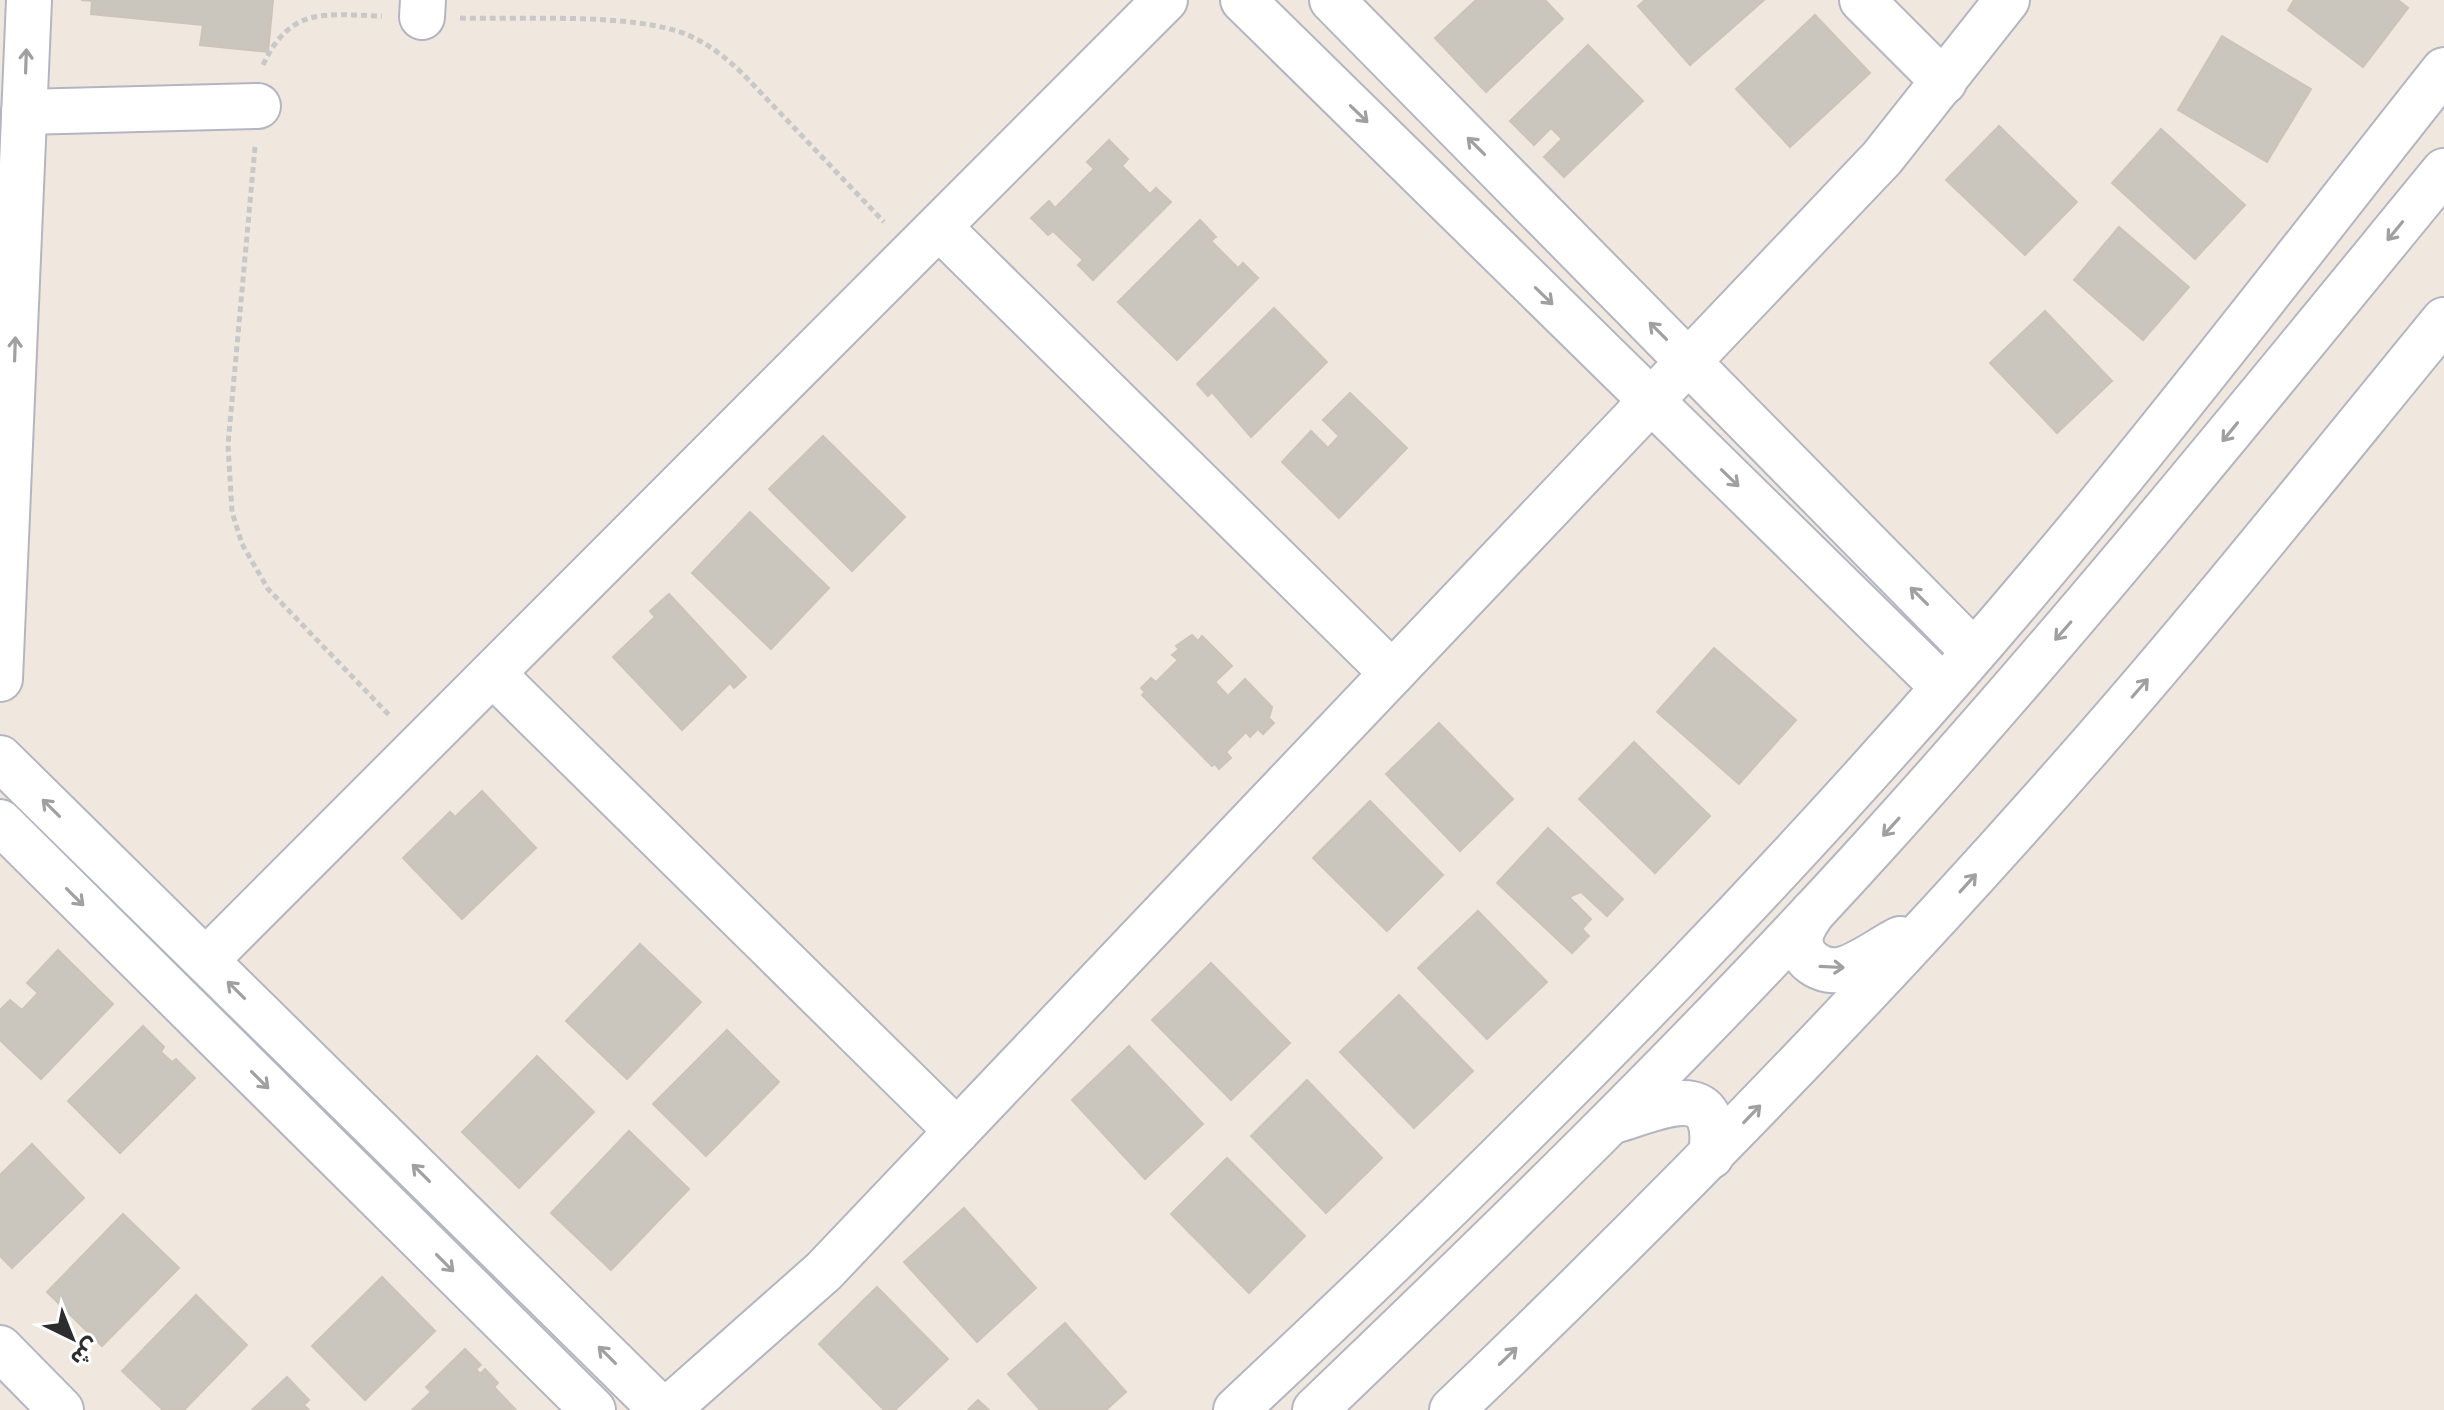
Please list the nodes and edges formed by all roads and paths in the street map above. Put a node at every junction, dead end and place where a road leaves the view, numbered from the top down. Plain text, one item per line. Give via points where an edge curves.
1 (29, 0) edge
2 (1165, 0) edge
3 (1243, 0) edge
4 (1332, 0) edge
5 (1862, 0) edge
6 (2007, 0) edge
7 (422, 9) edge
8 (1368, 37) junction
9 (2444, 70) edge
10 (1323, 79) junction
11 (1944, 82) junction
12 (258, 106) junction
13 (24, 112) junction
14 (2444, 171) edge
15 (10, 228) edge
16 (926, 240) junction
17 (2444, 320) edge
18 (1688, 362) junction
19 (1651, 401) junction
20 (1974, 652) junction
21 (1392, 673) junction
22 (493, 674) junction
23 (0, 679) edge
24 (1943, 687) junction
25 (419, 747) junction
26 (0, 758) edge
27 (0, 822) edge
28 (1812, 913) junction
29 (1935, 919) junction
30 (206, 960) junction
31 (1613, 1121) junction
32 (369, 1122) junction
33 (957, 1131) junction
34 (335, 1154) junction
35 (1711, 1156) junction
36 (0, 1348) edge
37 (61, 1410) edge
38 (593, 1410) edge
39 (664, 1410) edge
40 (1236, 1410) edge
41 (1315, 1410) edge
42 (1452, 1410) edge

13 -> 1 street
2 - 16 street
3 - 10 street
4 - 8 street
5 - 11 street
6 - 11 street
7 - 12 path via 313,15 283,35 270,52 261,72
7 - 16 path via 636,22 687,35 726,58
8 - 10 street
18 -> 8 street
9 - 20 street via 2089,517
10 -> 19 street
11 - 18 street via 1882,158
12 - 13 street
12 - 25 path via 228,445 232,512 242,544 268,589
13 - 15 street
14 -> 28 street via 2121,564
23 -> 15 street
16 - 21 street
16 - 22 street
29 -> 17 street via 2194,624
18 - 19 street
20 -> 18 street
19 - 21 street
19 -> 24 street
20 - 24 street
21 - 33 street
22 - 25 street
22 - 33 street
24 - 40 street via 1595,1061
25 - 30 street
30 -> 26 street
27 -> 34 street
28 -> 29 street via 1800,944 1813,964 1834,970 1855,964
28 - 31 street
35 -> 29 street
32 -> 30 street
31 - 35 street via 1689,1102 1711,1119
31 - 41 street
32 - 34 street
39 -> 32 street
33 - 39 street via 824,1271
34 -> 38 street
42 -> 35 street
36 - 37 street

